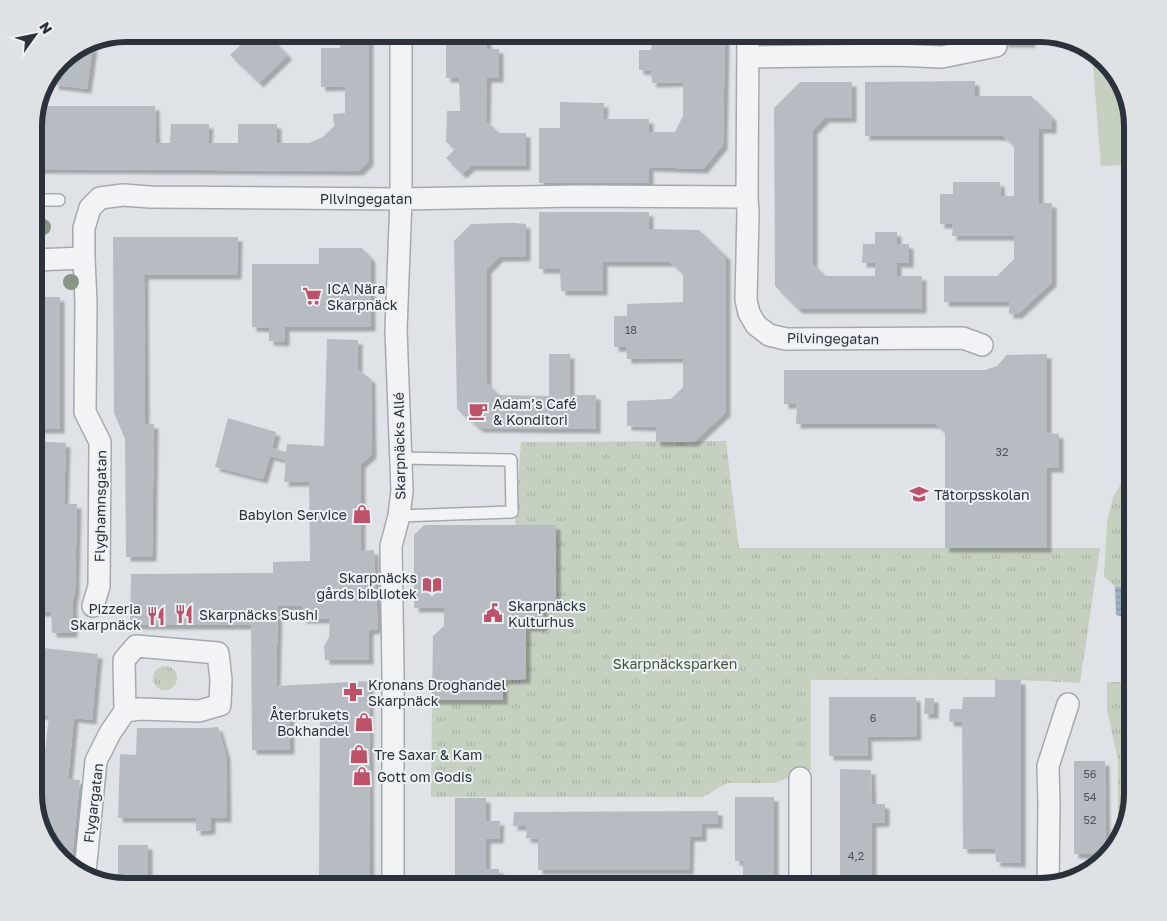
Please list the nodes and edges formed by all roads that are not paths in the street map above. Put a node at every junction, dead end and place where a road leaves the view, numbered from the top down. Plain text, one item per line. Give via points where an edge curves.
1 (401, 42) edge
2 (748, 42) edge
3 (965, 43) edge
4 (996, 46) dead end
5 (748, 57) junction
6 (747, 197) junction
7 (401, 198) junction
8 (43, 200) edge
9 (58, 200) dead end
10 (84, 258) junction
11 (43, 260) edge
12 (982, 346) dead end
13 (401, 458) junction
14 (399, 516) junction
15 (93, 606) dead end
16 (1068, 704) dead end
17 (126, 711) junction
18 (800, 778) dead end
19 (85, 868) edge
20 (393, 878) edge
21 (800, 878) edge
22 (1048, 878) edge

1 - 7 street, Skarpnäcks Allé
2 - 5 street, Pilvingegatan
3 - 4 street
3 - 5 street via 942,57
5 - 6 street, Pilvingegatan
6 - 7 street, Pilvingegatan
6 - 12 street, Pilvingegatan via 746,300 756,325 769,335 786,339 964,338
7 - 10 street, Pilvingegatan via 123,195 100,198 90,208 84,228
7 - 13 street, Skarpnäcks Allé via 396,330
8 - 9 lane
10 - 11 street
10 - 15 street, Flyghamnsgatan via 85,412 100,442 99,586
13 - 14 street, Skarpnäcks Allé
13 - 14 lane via 511,460 512,512
14 - 20 street, Skarpnäcks Allé via 391,546
16 - 22 street via 1048,766
17 - 17 street via 199,711 220,705 222,680 218,652 136,646 124,660
17 - 19 street, Flygargatan via 96,761
18 - 21 street

